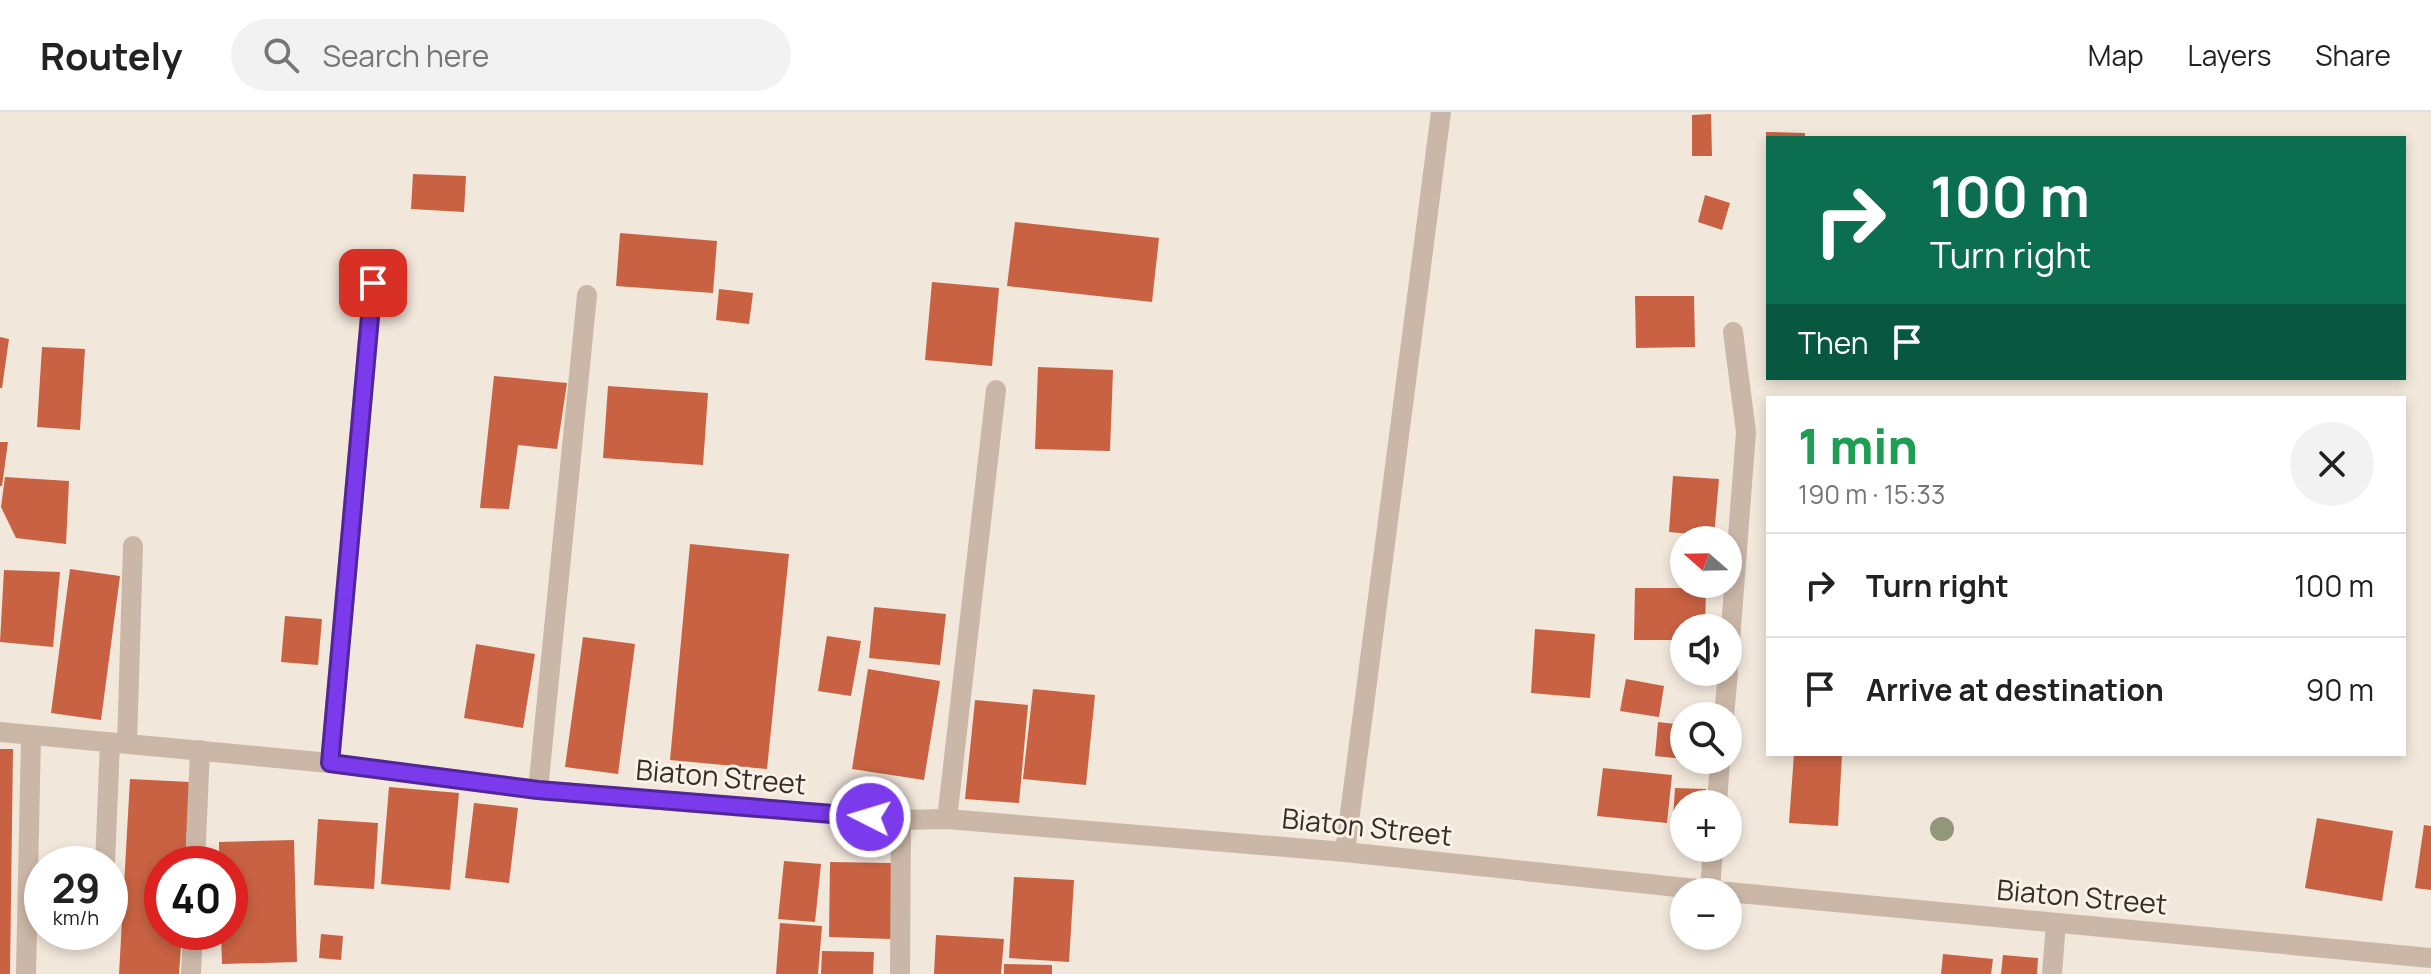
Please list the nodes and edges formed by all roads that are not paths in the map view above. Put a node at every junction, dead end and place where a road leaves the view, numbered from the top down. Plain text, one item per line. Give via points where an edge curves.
1 (1441, 112) edge
2 (373, 283) dead end
3 (587, 295) dead end
4 (1733, 332) dead end
5 (996, 390) dead end
6 (133, 546) dead end
7 (1732, 614) edge
8 (0, 732) edge
9 (31, 735) junction
10 (118, 743) junction
11 (200, 750) junction
12 (330, 763) junction
13 (538, 790) junction
14 (947, 819) junction
15 (901, 820) junction
16 (107, 846) edge
17 (196, 846) edge
18 (1345, 852) junction
19 (1670, 887) edge
20 (1742, 894) edge
21 (2056, 923) junction
22 (192, 950) edge
23 (2431, 958) edge
24 (26, 974) edge
25 (191, 974) edge
26 (900, 974) edge
27 (2052, 974) edge

1 - 18 street
2 - 12 street
3 - 13 street
4 - 7 street via 1746,432
5 - 14 street
6 - 10 street
8 - 9 street, Biaton Street
9 - 10 street, Biaton Street
9 - 24 street
10 - 11 street, Biaton Street
10 - 16 street
11 - 12 street, Biaton Street
11 - 17 street
12 - 13 street, Biaton Street
13 - 15 street, Biaton Street
14 - 15 street, Biaton Street
14 - 18 street, Biaton Street
15 - 26 street
18 - 19 street, Biaton Street
20 - 21 street, Biaton Street
21 - 23 street, Biaton Street
21 - 27 street
22 - 25 street

